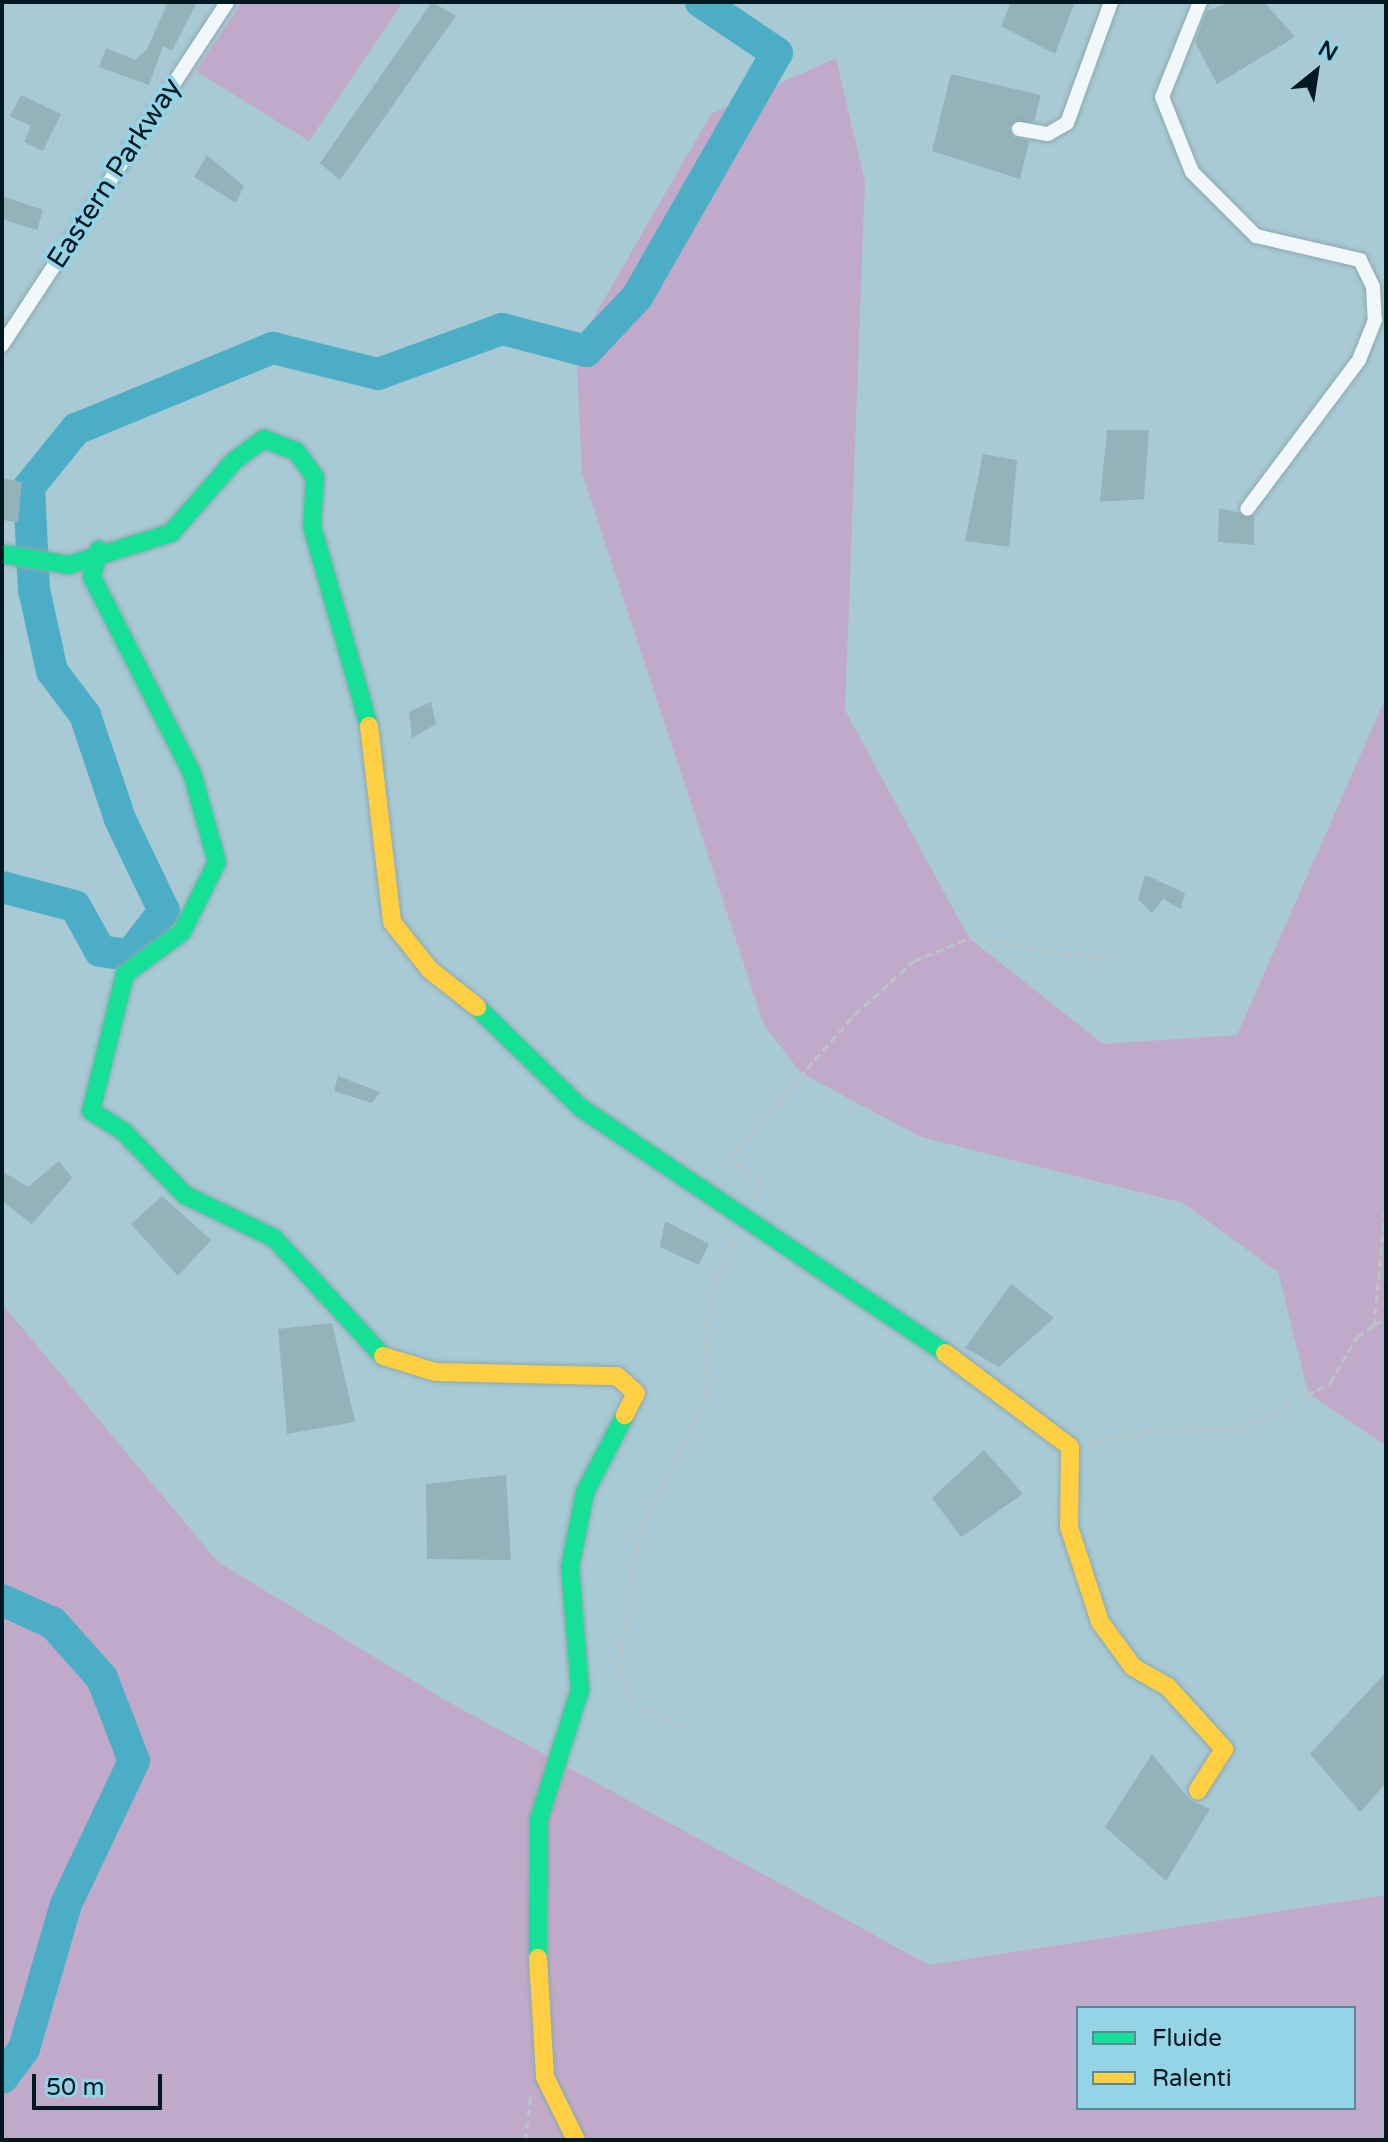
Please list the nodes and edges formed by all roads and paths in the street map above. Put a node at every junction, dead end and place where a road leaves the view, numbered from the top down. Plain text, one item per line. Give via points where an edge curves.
1 (227, 2) edge
2 (1111, 2) edge
3 (1200, 2) edge
4 (1019, 129) dead end
5 (1380, 321) edge
6 (2, 345) edge
7 (1247, 509) dead end
8 (99, 550) junction
9 (2, 554) edge
10 (1386, 1199) edge
11 (1386, 1318) edge
12 (1374, 1325) junction
13 (1070, 1447) junction
14 (1198, 1790) dead end
15 (576, 2140) edge

1 - 6 street, Eastern Parkway
2 - 4 street via 1067,123 1048,134
3 - 5 street via 1162,97 1192,172 1256,236 1360,260
5 - 7 street via 1359,360
8 - 9 street via 69,565
8 - 13 street via 171,533 235,460 264,439 296,451 315,477 312,526 321,569 372,736 392,922 430,970 491,1018 581,1108 1032,1412
8 - 15 street via 92,577 192,773 217,862 182,932 125,974 91,1111 124,1132 185,1195 274,1238 384,1357 435,1372 617,1376 636,1393 585,1492 570,1567 580,1690 539,1819 538,2041 545,2077
10 - 12 path
11 - 12 path
12 - 13 path via 1357,1337 1330,1383 1243,1429 1158,1428
13 - 14 street via 1069,1527 1100,1622 1133,1667 1168,1687 1224,1749

